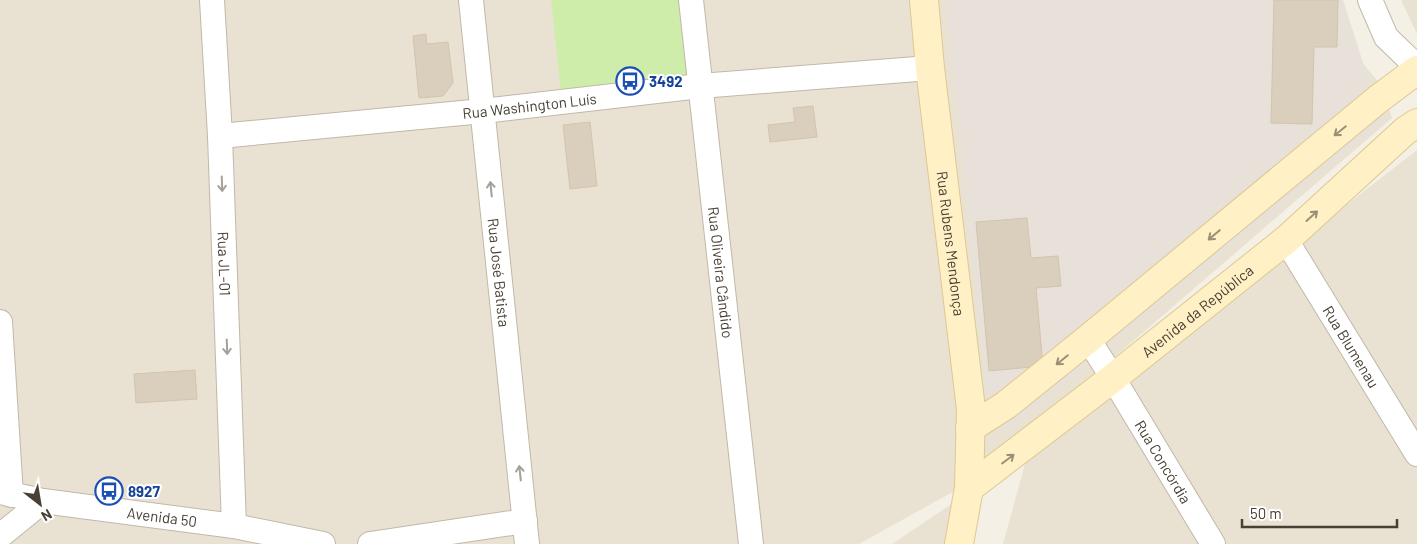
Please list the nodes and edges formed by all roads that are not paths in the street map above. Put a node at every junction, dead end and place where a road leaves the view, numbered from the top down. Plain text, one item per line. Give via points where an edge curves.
1 (212, 0) edge
2 (471, 0) edge
3 (691, 0) edge
4 (924, 0) edge
5 (1370, 0) edge
6 (930, 68) junction
7 (1417, 68) edge
8 (700, 86) junction
9 (483, 111) junction
10 (1417, 123) edge
11 (220, 136) junction
12 (1286, 240) junction
13 (0, 322) edge
14 (1088, 339) junction
15 (1113, 378) junction
16 (970, 428) junction
17 (1417, 454) edge
18 (968, 488) junction
19 (5, 493) edge
20 (43, 501) junction
21 (234, 526) junction
22 (526, 532) edge
23 (0, 536) edge
24 (323, 544) edge
25 (370, 544) edge
26 (751, 544) edge
27 (959, 544) edge
28 (1213, 544) edge

1 - 11 street, Rua JL-01
2 - 9 street, Rua José Batista
3 - 8 street, Rua Oliveira Cândido
4 - 6 street, Rua Rubens Mendonça
5 - 7 street via 1386,37
6 - 8 street, Rua Washington Luís
6 - 16 street, Rua Rubens Mendonça via 971,409
7 -> 14 street
8 - 9 street, Rua Washington Luís
8 - 26 street, Rua Oliveira Cândido
9 - 11 street, Rua Washington Luís
22 -> 9 street, Rua José Batista
12 -> 10 street, Avenida da República
11 -> 21 street, Rua JL-01
12 - 15 street, Avenida da República
12 - 17 street, Rua Blumenau
13 - 19 street
14 - 15 street, Rua Concórdia
14 -> 16 street via 1006,405
18 -> 15 street, Avenida da República
15 - 28 street, Rua Concórdia
16 - 18 street, Rua Rubens Mendonça
18 - 27 street, Rua Rubens Mendonça
19 - 20 street, Avenida 50
20 - 21 street, Avenida 50
20 - 23 street
21 - 24 street, Avenida 50
22 - 25 street

